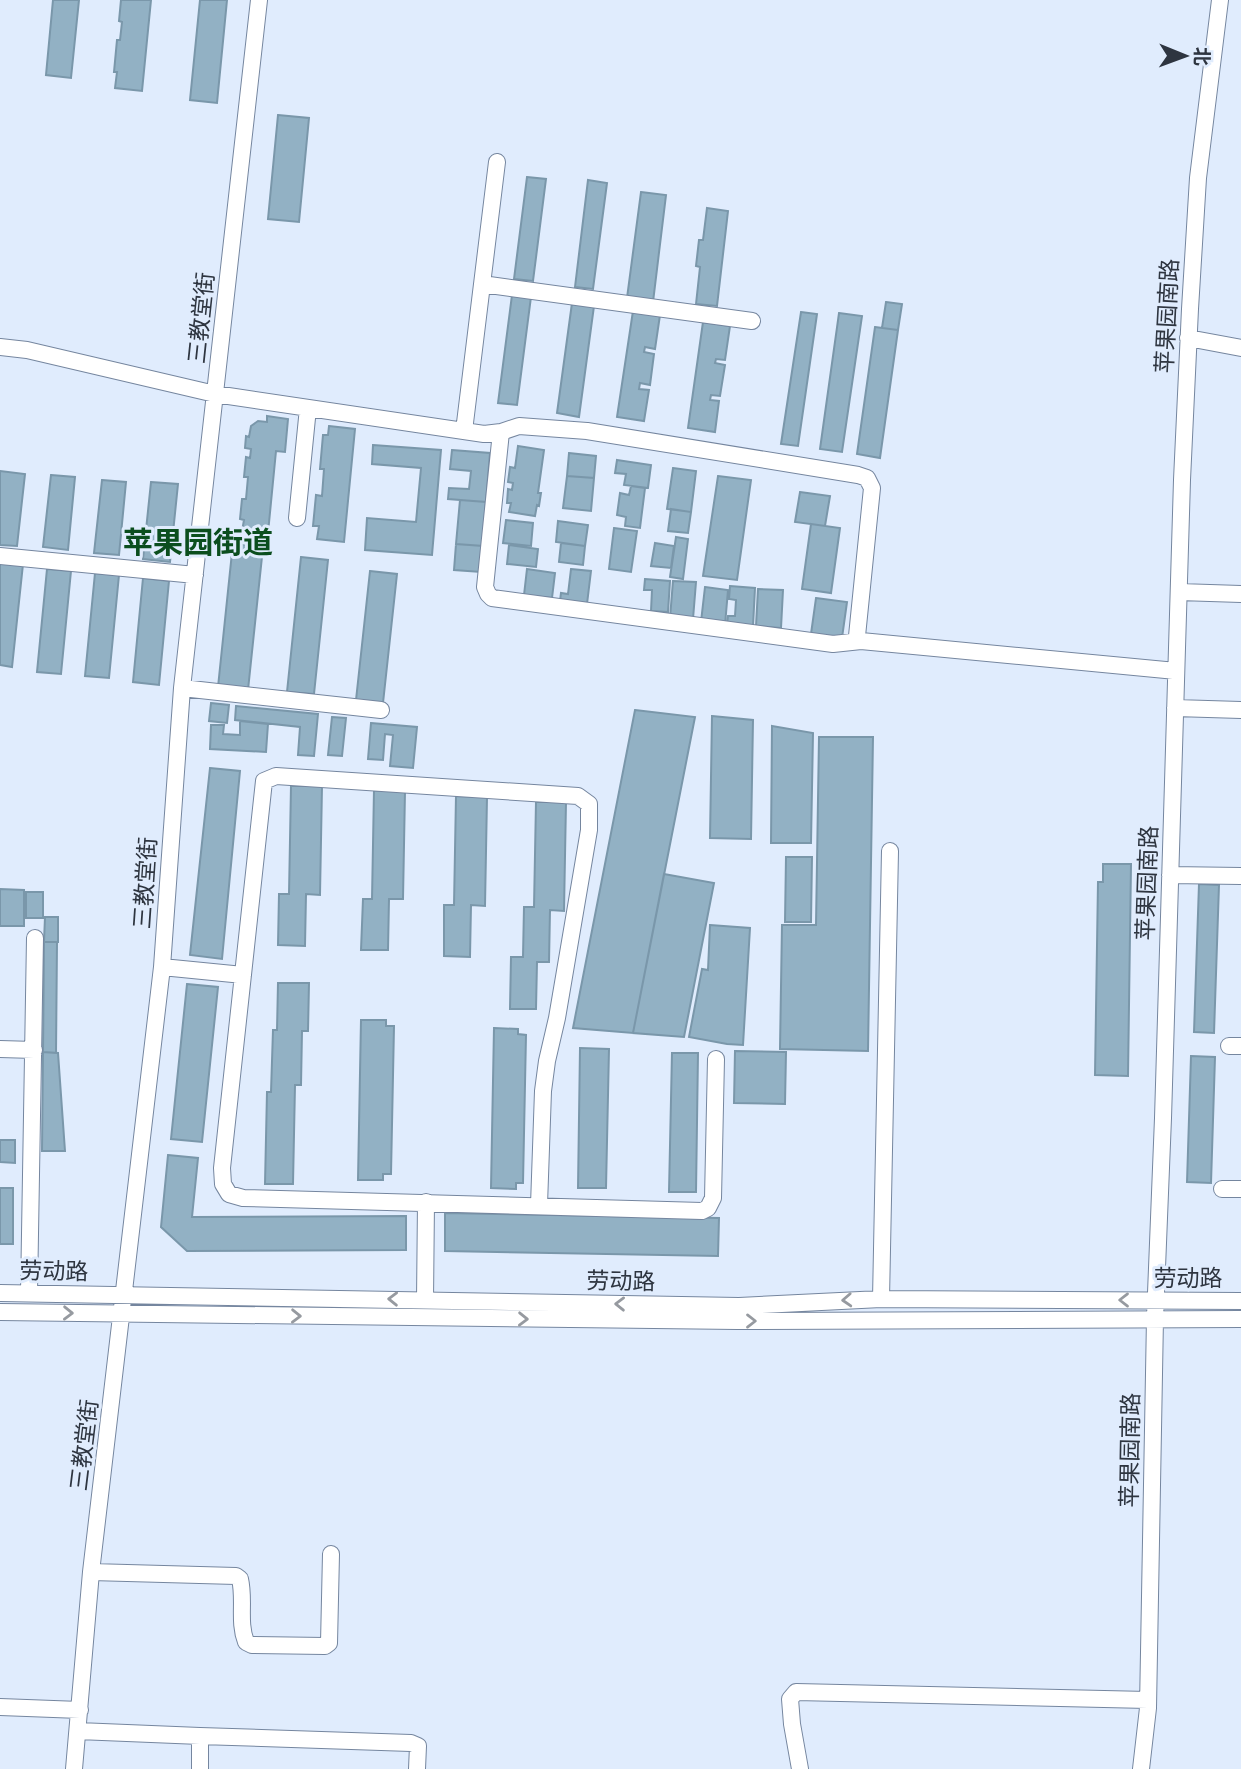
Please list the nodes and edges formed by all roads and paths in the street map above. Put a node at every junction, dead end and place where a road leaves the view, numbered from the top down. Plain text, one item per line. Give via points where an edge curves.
1 (259, 0) edge
2 (1220, 0) edge
3 (497, 163) dead end
4 (482, 284) junction
5 (752, 321) dead end
6 (1188, 338) junction
7 (0, 347) edge
8 (1241, 348) edge
9 (215, 394) junction
10 (308, 408) junction
11 (464, 431) junction
12 (501, 432) junction
13 (297, 518) dead end
14 (0, 556) edge
15 (195, 575) junction
16 (1179, 592) junction
17 (1241, 594) edge
18 (861, 641) junction
19 (1176, 671) junction
20 (182, 688) junction
21 (1175, 708) junction
22 (1241, 709) edge
23 (382, 710) dead end
24 (890, 851) dead end
25 (1170, 875) junction
26 (1241, 876) edge
27 (36, 938) dead end
28 (162, 967) junction
29 (243, 975) junction
30 (0, 1049) edge
31 (34, 1050) junction
32 (716, 1059) dead end
33 (1222, 1189) dead end
34 (1241, 1189) edge
35 (426, 1202) junction
36 (539, 1205) junction
37 (0, 1293) edge
38 (29, 1293) junction
39 (125, 1296) junction
40 (881, 1298) junction
41 (425, 1300) junction
42 (1156, 1301) junction
43 (1241, 1301) edge
44 (0, 1312) edge
45 (122, 1314) junction
46 (1155, 1318) junction
47 (1241, 1319) edge
48 (331, 1554) dead end
49 (91, 1572) junction
50 (1148, 1700) junction
51 (0, 1707) edge
52 (80, 1710) junction
53 (78, 1731) junction
54 (200, 1736) junction
55 (74, 1769) edge
56 (200, 1769) edge
57 (417, 1769) edge
58 (800, 1769) edge
59 (1141, 1769) edge

1 - 9 street, 三教堂街
2 - 6 street, 苹果园南路 via 1199,178
3 - 4 street
4 - 5 street
4 - 11 street
6 - 8 street
6 - 16 street, 苹果园南路
7 - 9 street
9 - 10 street
9 - 15 street, 三教堂街
10 - 11 street
10 - 13 street
11 - 12 street
12 - 18 street via 519,426 587,431 867,478 872,488 857,636
12 - 18 street via 485,587 492,598 833,644
14 - 15 street
15 - 20 street, 三教堂街
16 - 17 street
16 - 19 street, 苹果园南路
18 - 19 street
19 - 21 street, 苹果园南路
20 - 23 street
20 - 28 street, 三教堂街
21 - 22 street
21 - 25 street, 苹果园南路
24 - 40 street
25 - 26 street
25 - 42 street, 苹果园南路
27 - 31 street
28 - 29 street
28 - 39 street, 三教堂街
29 - 35 street via 222,1168 229,1194
29 - 36 street via 264,781 276,776 578,796 589,804 589,830 543,1091
30 - 31 street
31 - 38 street
32 - 36 street via 713,1198 708,1208
33 - 34 street
35 - 36 street
35 - 41 street
37 - 38 street, 劳动路
38 - 39 street, 劳动路
41 -> 39 street, 劳动路
39 - 45 street, 三教堂街
40 -> 41 street, 劳动路 via 739,1306
42 -> 40 street, 劳动路
42 - 43 street, 劳动路
42 - 46 street, 苹果园南路
44 -> 45 street, 劳动路
45 -> 46 street, 劳动路 via 737,1321
45 - 49 street, 三教堂街
46 - 47 street, 劳动路
46 - 50 street, 苹果园南路
48 - 49 street via 328,1643 324,1646 246,1642 242,1590 236,1576
49 - 52 street, 三教堂街
50 - 58 street via 796,1692 790,1699
50 - 59 street, 苹果园南路
51 - 52 street
52 - 53 street, 三教堂街
53 - 54 street
53 - 55 street, 三教堂街
54 - 56 street
54 - 57 street via 411,1743 418,1746

